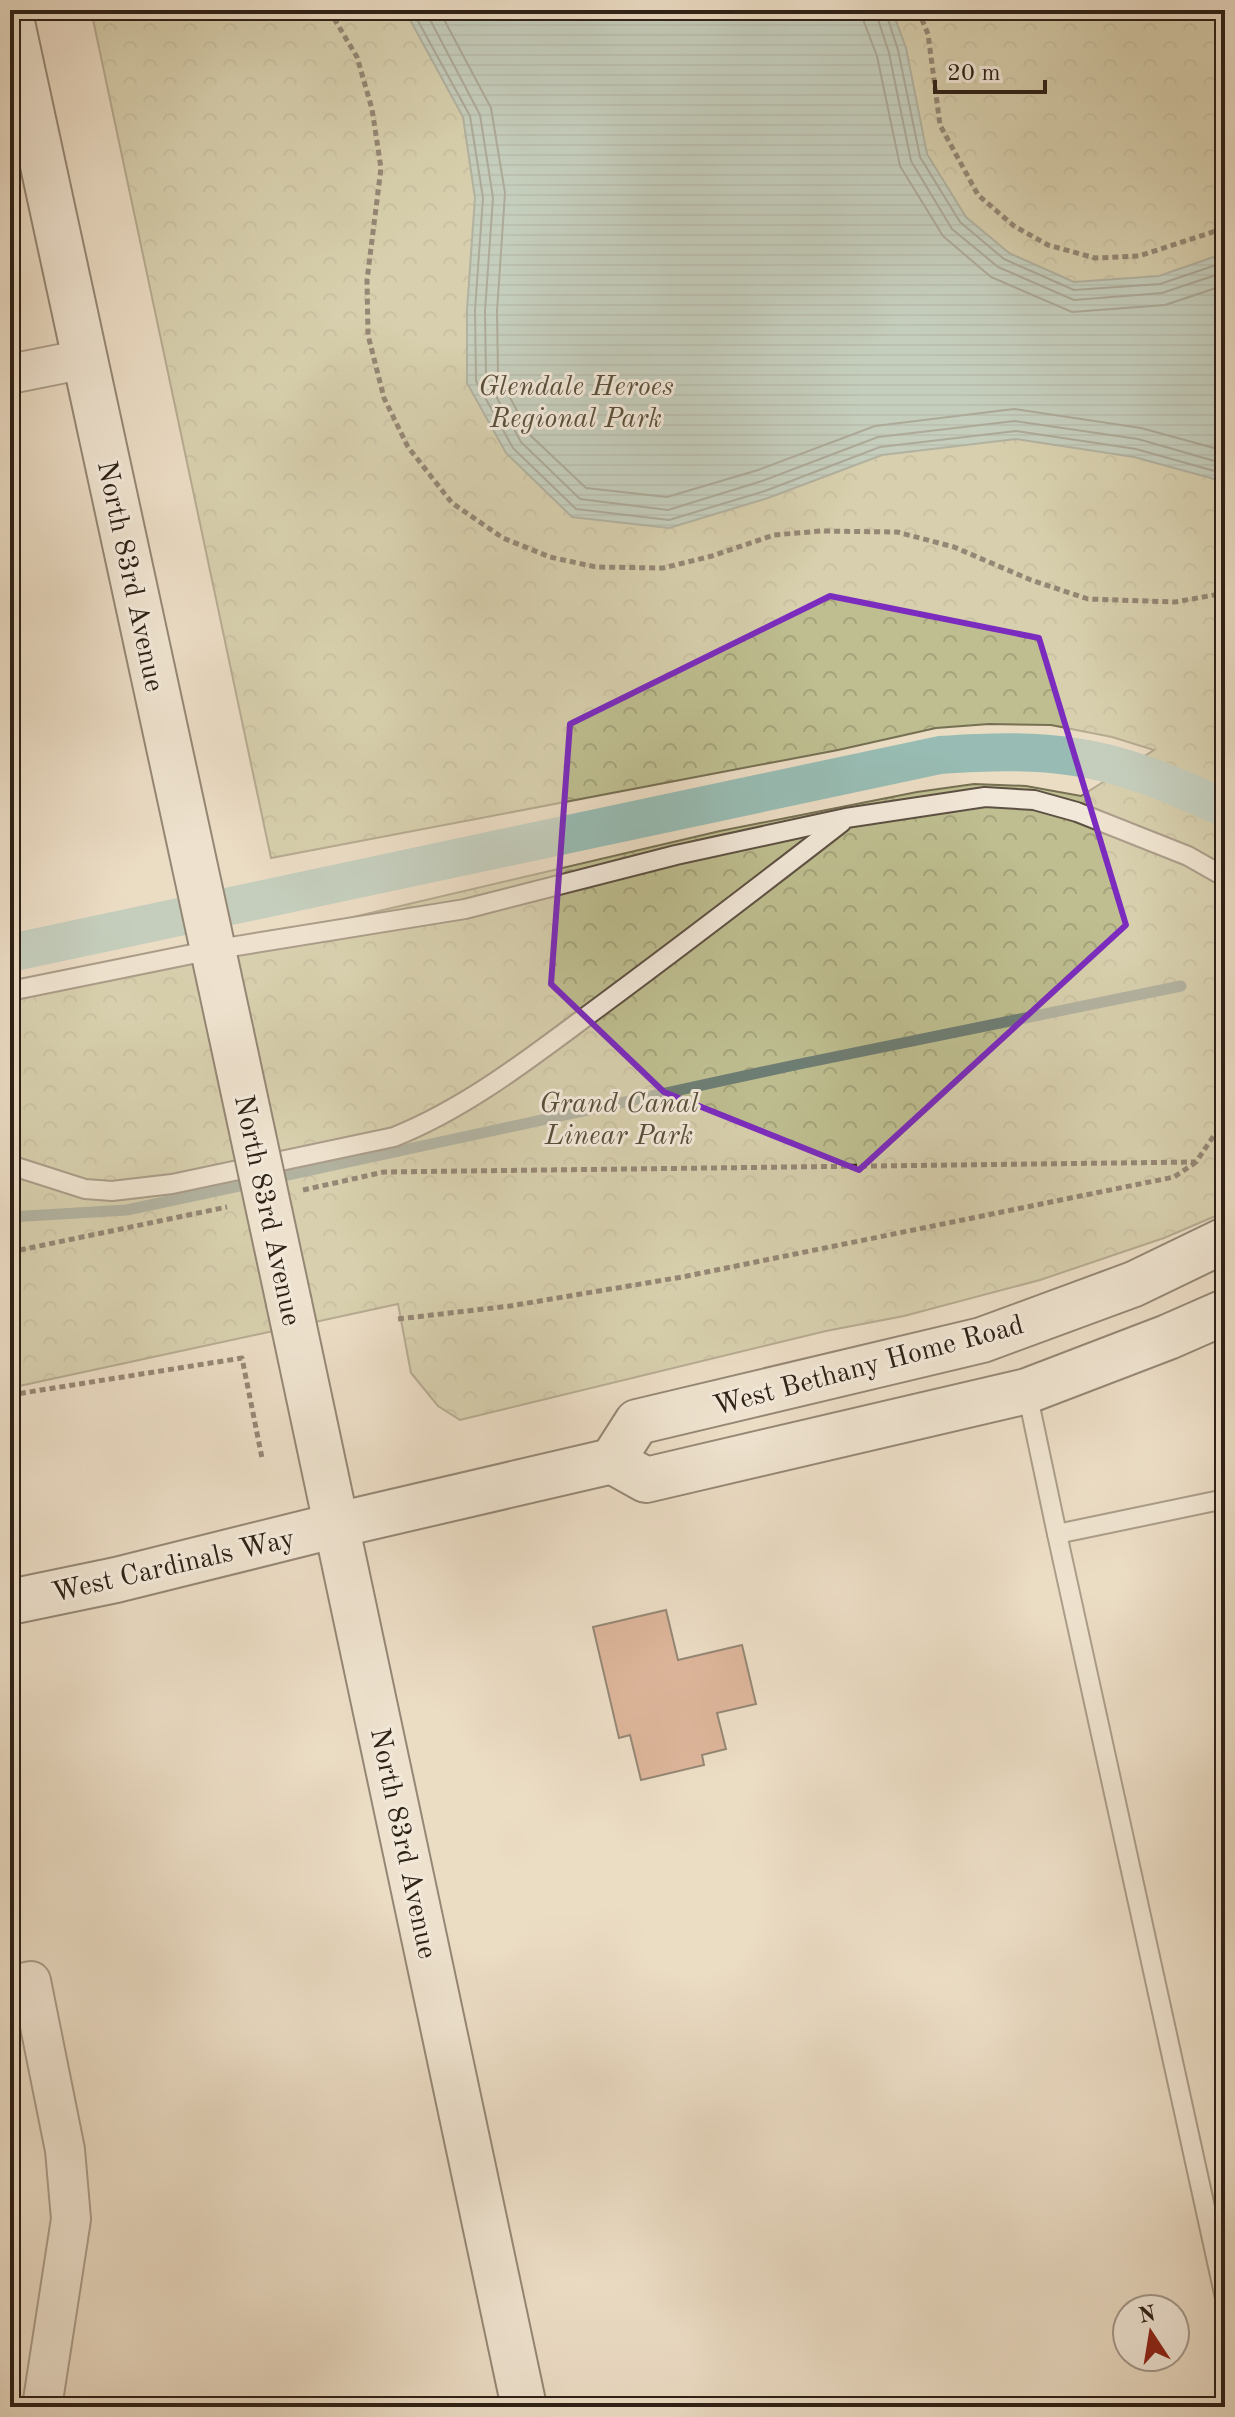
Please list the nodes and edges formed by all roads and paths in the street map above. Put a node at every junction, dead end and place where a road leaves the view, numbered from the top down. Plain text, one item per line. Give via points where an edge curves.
1 (329, 10) edge
2 (918, 10) edge
3 (10, 14) edge
4 (1225, 228) edge
5 (85, 359) junction
6 (10, 374) edge
7 (1225, 593) edge
8 (846, 818) junction
9 (1225, 877) edge
10 (212, 950) junction
11 (10, 991) edge
12 (1225, 1119) edge
13 (1196, 1162) junction
14 (10, 1165) edge
15 (293, 1192) dead end
16 (233, 1205) dead end
17 (1225, 1240) edge
18 (10, 1252) edge
19 (1225, 1312) edge
20 (398, 1319) dead end
21 (1027, 1391) junction
22 (10, 1395) edge
23 (262, 1458) dead end
24 (612, 1461) junction
25 (1225, 1499) edge
26 (337, 1525) junction
27 (1057, 1534) junction
28 (10, 1602) edge
29 (21, 1984) edge
30 (1225, 2298) edge
31 (42, 2407) edge
32 (524, 2407) edge

1 - 7 path via 357,57 381,168 367,280 368,335 384,398 408,447 452,503 503,538 550,557 596,567 663,568 774,535 897,532 954,547 1088,599 1175,602
2 - 4 path via 928,34 940,125 978,195 1014,226 1048,245 1095,258 1139,256
3 - 5 main road, North 83rd Avenue
5 - 6 street
5 - 10 main road, North 83rd Avenue
8 - 9 lane via 985,797 1034,800 1129,830
8 - 10 lane via 465,909
8 - 14 lane via 550,1044 428,1124 379,1141 172,1184 112,1191 85,1189
10 - 11 lane
10 - 26 main road, North 83rd Avenue, bridge
12 - 13 path
13 - 15 path via 384,1172
13 - 20 path via 1174,1177 682,1277
16 - 18 path
17 - 24 main road, West Bethany Home Road via 1134,1284 982,1340 637,1422
19 - 21 main road, West Bethany Home Road
21 - 24 main road, West Bethany Home Road via 646,1480
21 - 27 lane
22 - 23 path via 242,1358
24 - 26 main road
25 - 27 lane
26 - 28 main road, West Cardinals Way
26 - 32 main road, North 83rd Avenue
27 - 30 lane
29 - 31 street via 65,2150 71,2219

